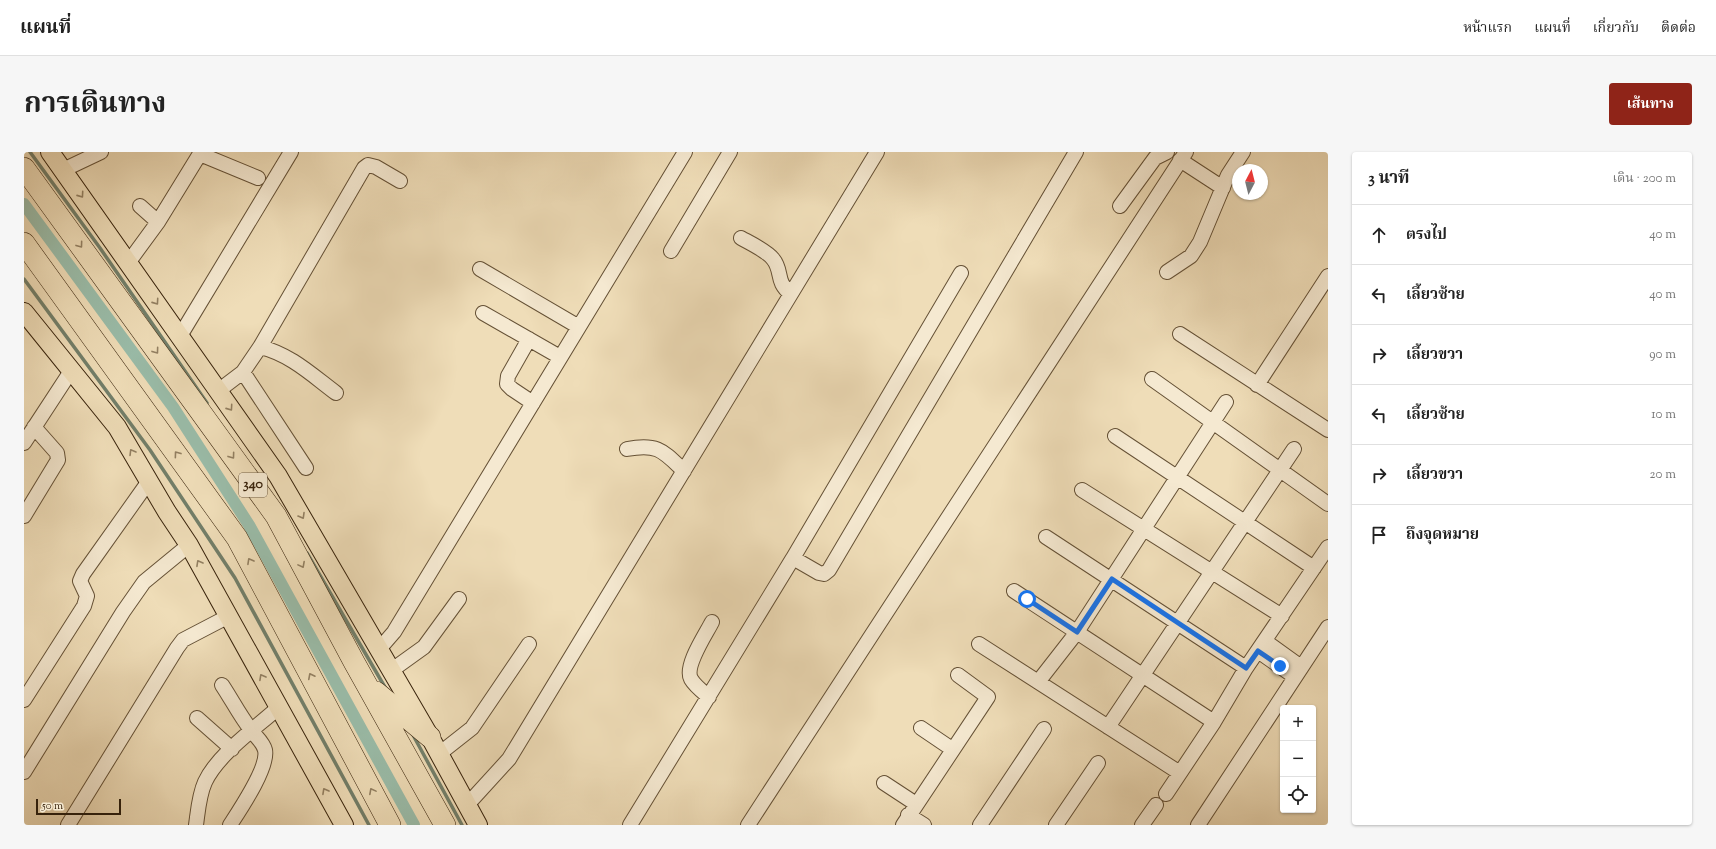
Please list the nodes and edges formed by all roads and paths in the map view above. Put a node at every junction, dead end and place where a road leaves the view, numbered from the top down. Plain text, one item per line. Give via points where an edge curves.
1 (50, 152) edge
2 (101, 152) edge
3 (291, 152) edge
4 (685, 152) edge
5 (730, 152) edge
6 (877, 152) edge
7 (1076, 152) edge
8 (1167, 152) edge
9 (1243, 152) edge
10 (200, 153) edge
11 (1183, 156) edge
12 (24, 168) edge
13 (63, 170) junction
14 (258, 178) dead end
15 (400, 181) dead end
16 (1223, 188) junction
17 (140, 206) dead end
18 (1120, 206) dead end
19 (158, 222) junction
20 (741, 238) dead end
21 (24, 243) edge
22 (671, 251) dead end
23 (128, 263) junction
24 (480, 269) dead end
25 (1167, 272) dead end
26 (961, 273) dead end
27 (1328, 276) edge
28 (791, 294) junction
29 (24, 312) edge
30 (484, 313) dead end
31 (579, 327) junction
32 (1180, 334) dead end
33 (180, 336) junction
34 (529, 339) junction
35 (260, 347) junction
36 (560, 357) junction
37 (72, 370) junction
38 (242, 372) junction
39 (1152, 379) dead end
40 (1257, 385) junction
41 (218, 391) junction
42 (336, 393) dead end
43 (1226, 402) dead end
44 (533, 403) junction
45 (1213, 423) junction
46 (1328, 430) edge
47 (27, 435) edge
48 (1115, 436) dead end
49 (627, 449) dead end
50 (1294, 449) dead end
51 (306, 468) dead end
52 (684, 471) junction
53 (1281, 471) junction
54 (1177, 477) junction
55 (149, 482) junction
56 (1082, 490) dead end
57 (1328, 504) edge
58 (24, 516) edge
59 (1245, 522) junction
60 (1144, 529) junction
61 (1046, 536) dead end
62 (189, 546) junction
63 (1328, 547) edge
64 (793, 558) junction
65 (1314, 568) junction
66 (1213, 572) junction
67 (1112, 579) junction
68 (1014, 591) dead end
69 (459, 600) dead end
70 (229, 616) junction
71 (1282, 616) junction
72 (712, 622) dead end
73 (1178, 623) junction
74 (1328, 627) edge
75 (1077, 632) junction
76 (529, 644) dead end
77 (979, 644) dead end
78 (1261, 646) junction
79 (381, 647) dead end
80 (1246, 668) junction
81 (392, 670) junction
82 (1298, 672) junction
83 (958, 676) dead end
84 (1143, 676) junction
85 (1038, 682) junction
86 (222, 685) dead end
87 (368, 685) junction
88 (709, 697) junction
89 (24, 700) edge
90 (279, 707) junction
91 (197, 718) dead end
92 (1214, 722) junction
93 (1108, 727) junction
94 (921, 728) dead end
95 (250, 729) junction
96 (1044, 729) dead end
97 (435, 745) junction
98 (232, 749) junction
99 (952, 750) junction
100 (1098, 763) dead end
101 (24, 772) edge
102 (1180, 773) junction
103 (884, 783) dead end
104 (1166, 794) dead end
105 (467, 805) junction
106 (1156, 805) dead end
107 (909, 815) edge
108 (68, 825) edge
109 (196, 825) edge
110 (230, 825) edge
111 (344, 825) edge
112 (390, 825) edge
113 (445, 825) edge
114 (478, 825) edge
115 (630, 825) edge
116 (748, 825) edge
117 (924, 825) edge
118 (980, 825) edge
119 (1056, 825) edge
120 (1142, 825) edge
121 (1198, 825) edge

1 - 13 main road, 340
2 - 13 street
3 - 33 street
4 - 31 street
5 - 22 street
6 - 28 street
7 - 64 street via 829,570 824,574 819,573
8 - 18 street via 1155,158
9 - 16 street
10 - 14 street
10 - 19 street
11 - 16 street
11 - 116 street
12 -> 87 highway, 340 via 276,516
13 -> 23 main road, 340
15 - 35 street via 368,164 364,168
16 - 25 street via 1200,242 1190,256
17 - 19 street
19 - 23 street
20 - 28 street via 772,257 781,283
112 -> 21 highway via 237,538
23 -> 33 main road, 340
24 - 31 street
26 - 64 street
27 - 40 street
28 - 52 street
29 - 37 main road
30 - 34 street
31 - 36 street
32 - 40 street
33 - 41 main road, 340
34 - 36 street
34 - 44 street via 508,376 507,384
35 - 38 street
35 - 42 street via 274,350 289,358
36 - 44 street
37 - 47 street
55 -> 37 main road via 117,427
38 - 41 street
38 - 51 street
39 - 45 street
40 - 46 street
41 -> 81 main road, 340 via 278,476
43 - 45 street
44 - 79 street via 394,632
45 - 53 street
45 - 54 street
47 - 58 street via 59,456
48 - 54 street
49 - 52 street via 653,447 665,453
50 - 53 street
52 - 105 street via 510,759
53 - 57 street
53 - 59 street
54 - 59 street
54 - 60 street
55 - 62 main road
55 - 89 street via 83,574 80,581 87,596 84,606
56 - 60 street
59 - 65 street
59 - 66 street
60 - 66 street
60 - 67 street
61 - 67 street
70 -> 62 main road
62 - 101 street via 144,582
63 - 65 street
64 - 88 street
65 - 71 street
66 - 71 street
66 - 73 street
67 - 73 street
67 - 75 street
68 - 75 street
69 - 81 street via 424,646
90 -> 70 main road
70 - 108 street via 183,640
71 - 78 street
72 - 88 street via 693,659 690,671 690,678
73 - 80 street
73 - 84 street
74 - 82 street
75 - 84 street
75 - 85 street
76 - 97 street via 472,728
77 - 85 street
78 - 80 street
78 - 82 street
80 - 92 street
81 - 97 main road, 340
82 - 121 street
83 - 99 street via 988,696
84 - 92 street
84 - 93 street
85 - 93 street
86 - 95 street
87 - 97 highway
87 - 113 highway, 340
88 - 115 street
90 - 95 street
111 -> 90 main road
91 - 98 street
92 - 102 street
93 - 102 street
94 - 99 street
95 - 98 street
95 - 110 street via 263,745 264,760 242,808
96 - 118 street
97 - 105 main road, 340
98 - 109 street via 215,766 205,782
99 - 107 street
100 - 119 street
102 - 104 street
103 - 107 street
105 - 114 main road, 340
106 - 120 street
107 - 117 street

